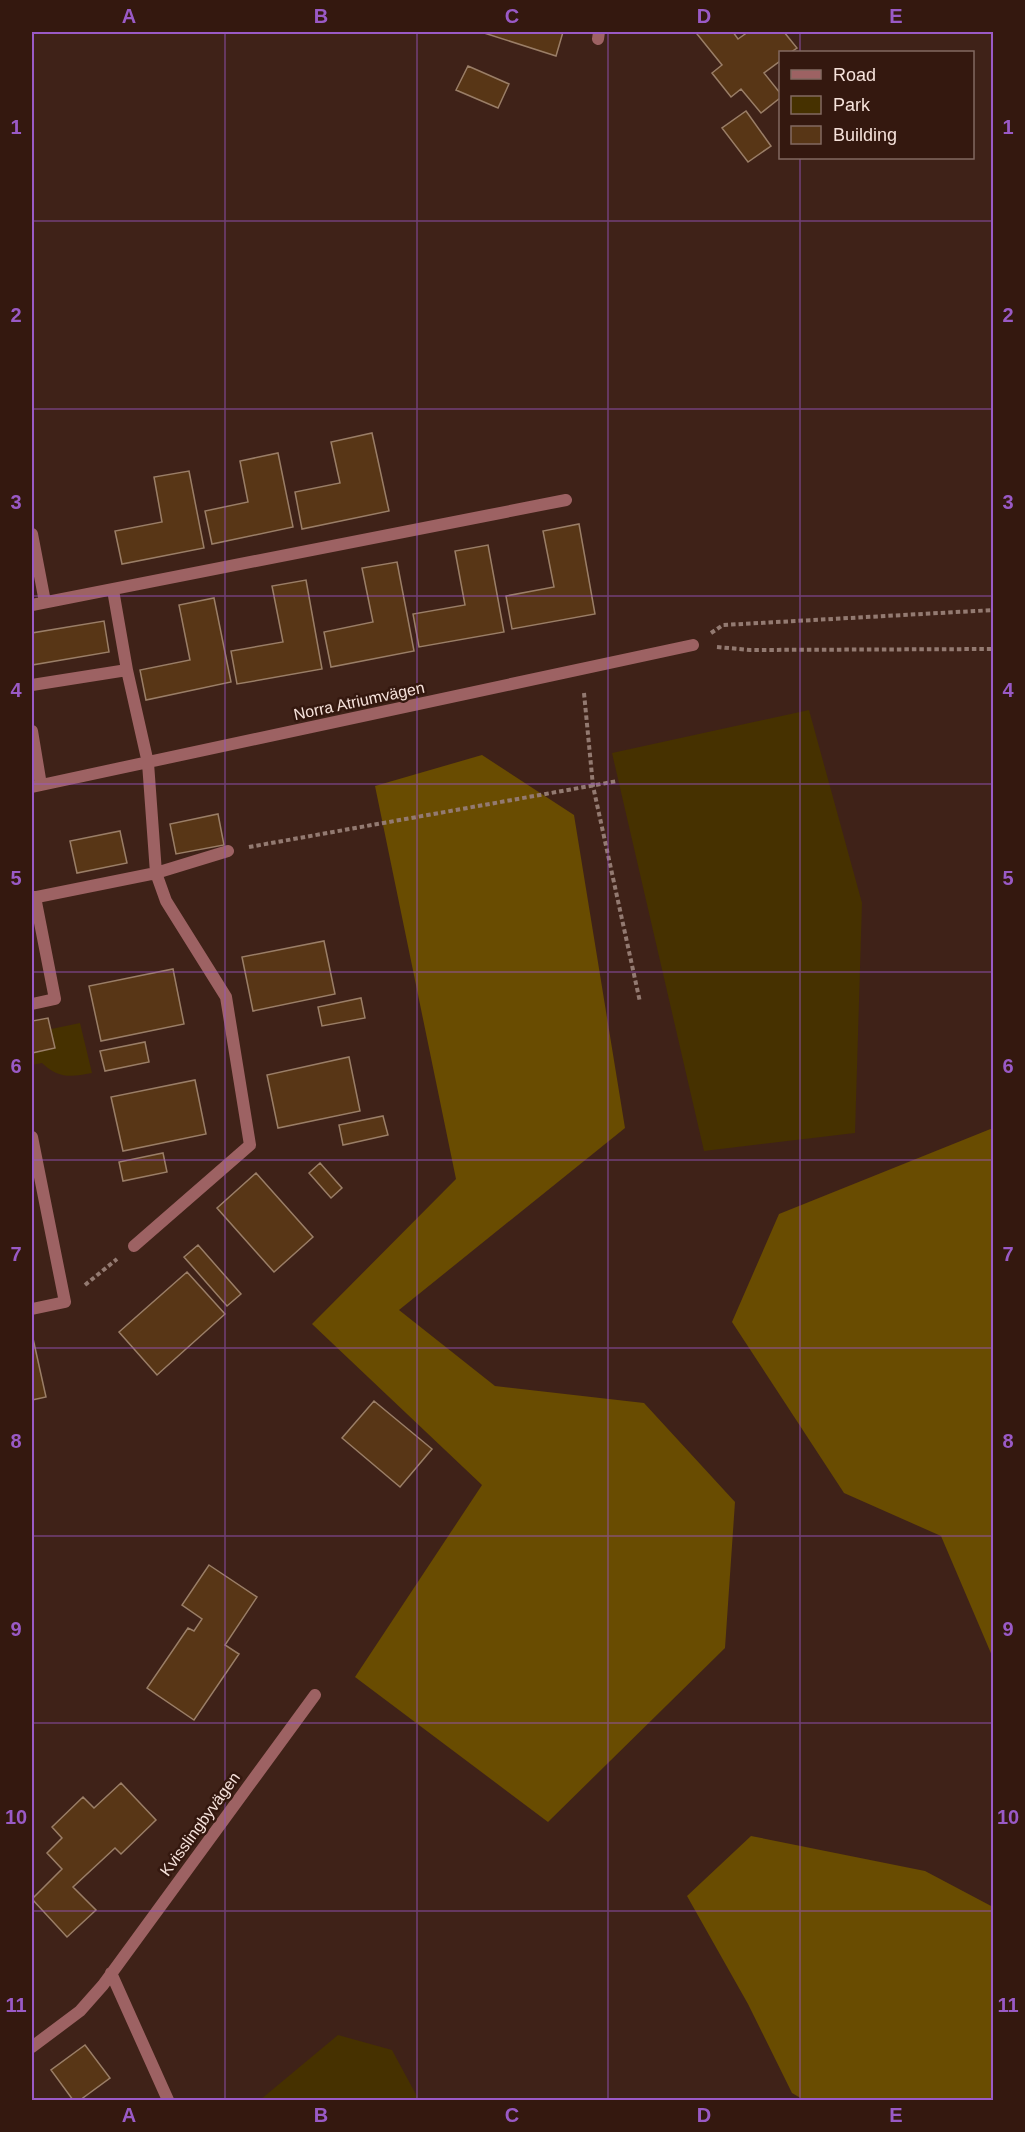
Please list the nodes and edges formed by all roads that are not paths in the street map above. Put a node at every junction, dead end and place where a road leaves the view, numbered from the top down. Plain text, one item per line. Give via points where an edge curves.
1 (566, 500) dead end
2 (32, 534) edge
3 (112, 590) junction
4 (45, 602) junction
5 (32, 605) edge
6 (693, 645) road end
7 (128, 670) junction
8 (32, 685) edge
9 (32, 731) edge
10 (148, 763) junction
11 (36, 786) edge
12 (228, 851) road end
13 (156, 873) junction
14 (33, 897) edge
15 (32, 1004) edge
16 (32, 1137) edge
17 (134, 1246) road end
18 (32, 1309) edge
19 (315, 1695) dead end
20 (111, 1974) junction
21 (32, 2047) edge
22 (168, 2100) edge

1 - 3 street
2 - 4 street
3 - 4 street
3 - 7 street
4 - 5 street
6 - 10 street, Norra Atriumvägen
7 - 8 street
7 - 10 street
9 - 11 street
10 - 11 street, Norra Atriumvägen
10 - 13 street
12 - 13 street
13 - 14 street
13 - 17 street via 166,902 226,997 250,1144
14 - 15 street via 55,999
16 - 18 street via 65,1302
19 - 20 street, Kvisslingbyvägen
20 - 21 street, Kvisslingbyvägen via 80,2011
20 - 22 street

